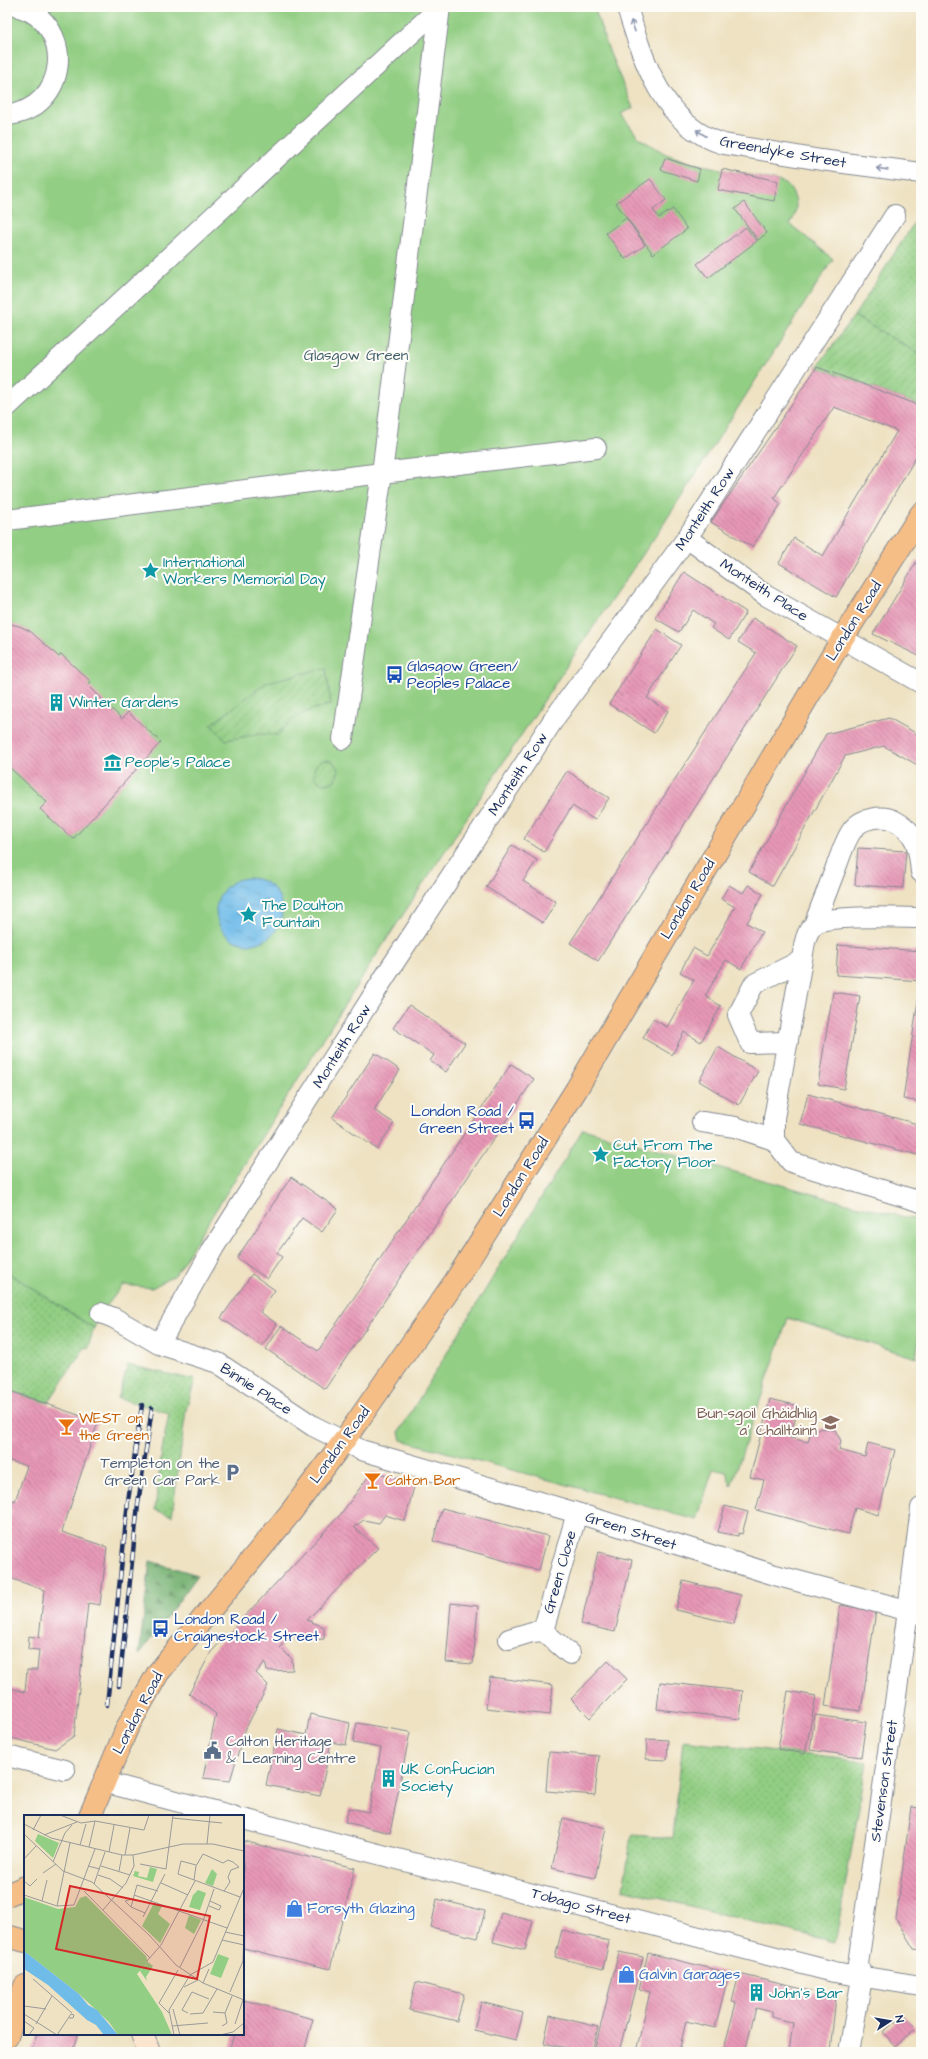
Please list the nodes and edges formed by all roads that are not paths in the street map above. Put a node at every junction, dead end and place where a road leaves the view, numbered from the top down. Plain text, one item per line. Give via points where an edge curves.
1 (440, 7) edge
2 (626, 7) edge
3 (22, 8) edge
4 (7, 115) edge
5 (921, 173) edge
6 (895, 215) dead end
7 (7, 407) edge
8 (596, 448) dead end
9 (382, 472) junction
10 (921, 514) edge
11 (7, 520) edge
12 (687, 538) junction
13 (842, 639) junction
14 (921, 683) edge
15 (343, 739) dead end
16 (921, 872) edge
17 (921, 918) edge
18 (814, 925) junction
19 (802, 960) junction
20 (788, 1042) junction
21 (702, 1122) dead end
22 (774, 1140) junction
23 (921, 1202) edge
24 (101, 1313) dead end
25 (159, 1344) junction
26 (343, 1442) junction
27 (921, 1508) edge
28 (577, 1514) junction
29 (915, 1613) edge
30 (544, 1631) junction
31 (509, 1639) dead end
32 (570, 1654) dead end
33 (7, 1756) edge
34 (65, 1770) dead end
35 (104, 1782) junction
36 (90, 1815) edge
37 (229, 1815) edge
38 (244, 1819) edge
39 (24, 1887) edge
40 (7, 1895) edge
41 (7, 1936) edge
42 (24, 1941) edge
43 (862, 1978) junction
44 (921, 1986) edge
45 (24, 1989) edge
46 (142, 2035) edge
47 (7, 2036) edge
48 (149, 2052) edge
49 (849, 2052) edge

1 - 7 street
1 - 9 street
5 -> 2 street, Greendyke Street via 776,153 724,144 710,138 678,116 663,98 647,64
3 - 4 street via 39,18 51,32 57,49 58,67 52,85 42,100 26,110
6 - 12 street, Monteith Row
8 - 9 street
9 - 11 street
9 - 15 street
10 - 13 main road, London Road
12 - 13 street, Monteith Place via 765,595
12 - 25 street, Monteith Row via 552,723 386,975 214,1247
13 - 14 street, Monteith Place
13 - 26 main road, London Road via 576,1090 456,1280
16 - 18 street via 918,845 912,832 894,819 863,820 853,829 845,844
17 - 18 street via 832,919
18 - 19 street via 806,936
19 - 20 street
19 - 20 street via 754,984 738,1015 750,1043
20 - 22 street via 774,1118
21 - 22 street via 735,1127
22 - 23 street via 791,1162
24 - 25 street, Binnie Place
25 - 26 street, Binnie Place via 218,1363
26 - 28 street, Green Street via 375,1455
26 - 35 main road, London Road via 268,1542 169,1657 127,1728
27 - 29 street, Stevenson Street
28 - 29 street, Green Street via 775,1575
28 - 30 street, Green Close
29 - 43 street, Stevenson Street via 858,1964
30 - 31 street, Green Close
30 - 32 street, Green Close
33 - 34 street
35 - 36 main road, London Road
35 - 37 street
38 - 43 street, Tobago Street
39 - 40 main road
41 - 42 main road
43 - 44 street, Tobago Street
43 - 49 street, Stevenson Street
45 - 47 main road
46 - 48 street

